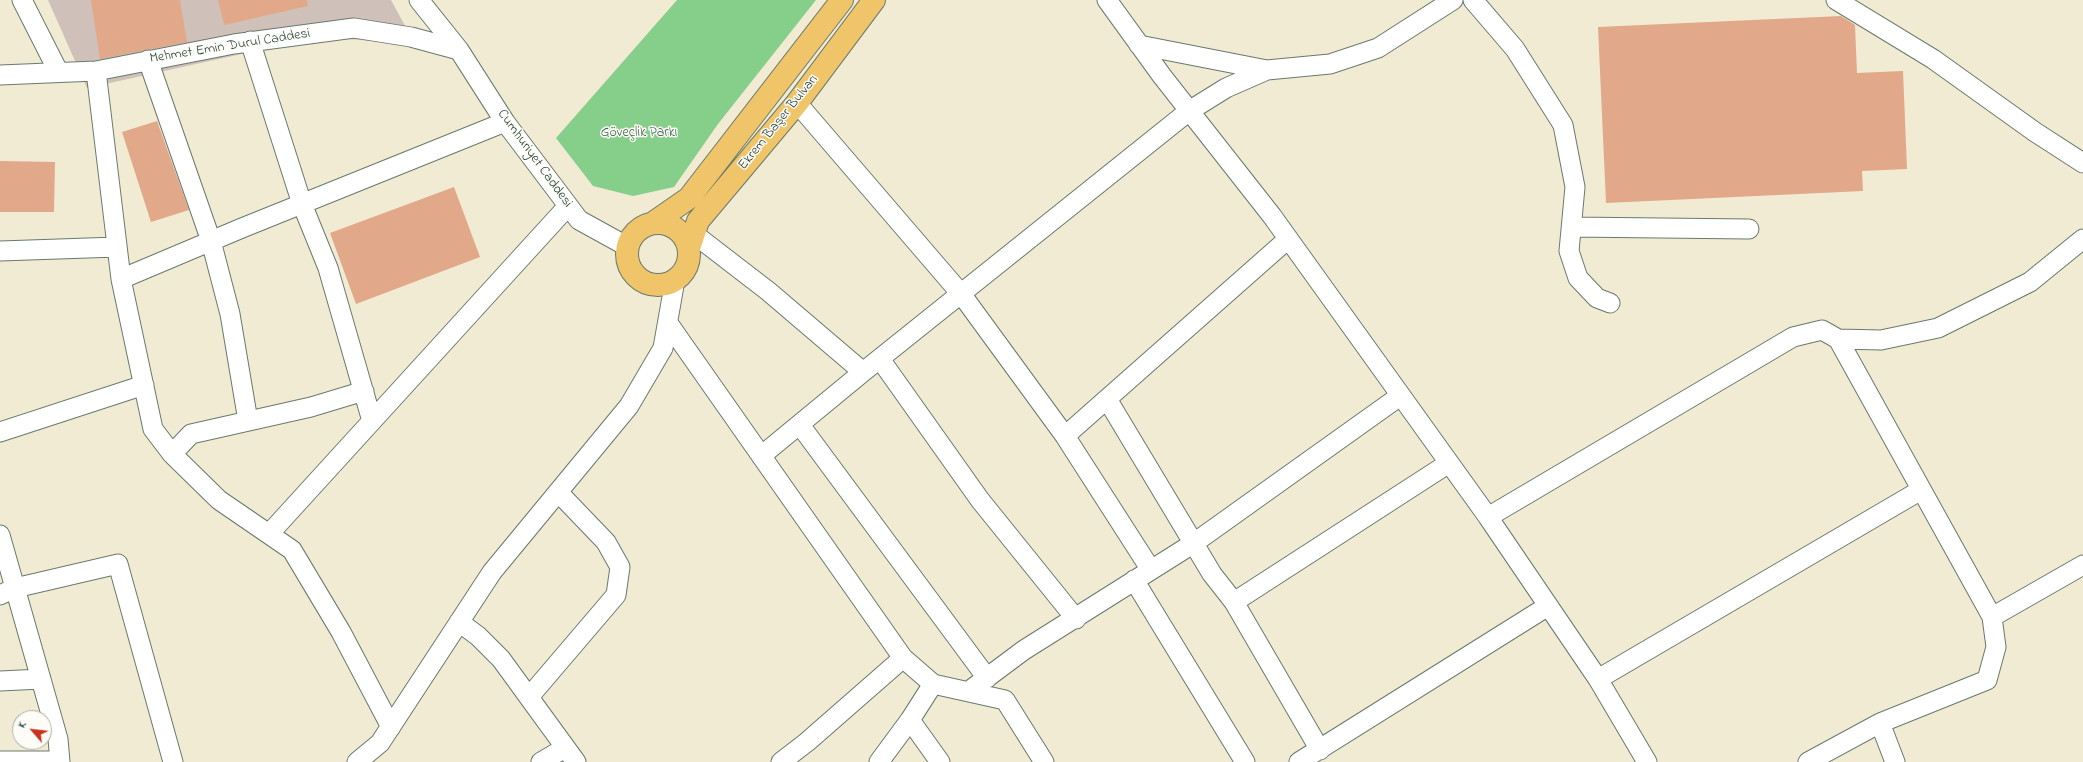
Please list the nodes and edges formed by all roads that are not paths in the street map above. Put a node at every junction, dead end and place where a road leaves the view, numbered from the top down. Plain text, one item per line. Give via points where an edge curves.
1 (22, 0) edge
2 (419, 0) edge
3 (435, 0) edge
4 (842, 0) edge
5 (874, 0) edge
6 (1107, 0) edge
7 (1453, 0) edge
8 (1473, 0) edge
9 (1836, 0) edge
10 (250, 42) junction
11 (1139, 45) junction
12 (459, 50) junction
13 (148, 60) junction
14 (1267, 70) junction
15 (58, 71) junction
16 (96, 71) junction
17 (0, 75) edge
18 (797, 103) junction
19 (1190, 112) junction
20 (505, 122) junction
21 (2083, 163) edge
22 (302, 204) junction
23 (568, 206) junction
24 (653, 223) junction
25 (1572, 227) junction
26 (1749, 229) dead end
27 (1288, 239) junction
28 (2083, 239) edge
29 (211, 241) junction
30 (692, 241) junction
31 (117, 247) junction
32 (628, 247) junction
33 (0, 251) edge
34 (121, 279) junction
35 (675, 280) junction
36 (962, 295) junction
37 (1610, 303) dead end
38 (668, 323) junction
39 (1838, 339) junction
40 (880, 359) junction
41 (863, 372) junction
42 (144, 385) junction
43 (364, 391) junction
44 (1400, 396) junction
45 (1107, 399) junction
46 (248, 421) junction
47 (372, 421) junction
48 (800, 425) junction
49 (0, 432) edge
50 (1065, 436) junction
51 (172, 454) junction
52 (761, 456) junction
53 (1450, 464) junction
54 (1922, 490) junction
55 (558, 492) junction
56 (1488, 517) junction
57 (269, 534) junction
58 (0, 535) edge
59 (1194, 543) junction
60 (2083, 565) edge
61 (1151, 570) junction
62 (1134, 580) junction
63 (8, 591) edge
64 (1234, 602) junction
65 (1548, 606) junction
66 (1992, 617) junction
67 (1076, 619) junction
68 (459, 622) junction
69 (904, 658) junction
70 (987, 678) junction
71 (41, 679) junction
72 (1598, 679) junction
73 (0, 681) edge
74 (932, 684) junction
75 (969, 691) junction
76 (529, 697) junction
77 (910, 720) junction
78 (1880, 723) junction
79 (391, 726) junction
80 (1320, 750) junction
81 (571, 755) edge
82 (0, 761) edge
83 (60, 761) edge
84 (173, 762) edge
85 (357, 762) edge
86 (541, 762) edge
87 (781, 762) edge
88 (879, 762) edge
89 (940, 762) edge
90 (1044, 762) edge
91 (1246, 762) edge
92 (1299, 762) edge
93 (1647, 762) edge
94 (1808, 762) edge
95 (1895, 762) edge

1 - 15 street
2 - 12 street, Cumhuriyet Caddesi
3 - 12 street, Cumhuriyet Caddesi
4 - 24 main road, Ekrem Başer Bulvarı via 689,198
5 - 18 main road, Ekrem Başer Bulvarı
6 - 11 street
7 - 14 street via 1378,48 1330,64
8 - 25 street via 1515,49 1563,125 1575,187
9 - 21 street via 1933,59
10 - 12 street, Mehmet Emin Durul Caddesi via 354,28 411,37
10 - 13 street, Mehmet Emin Durul Caddesi
10 - 22 street
11 - 14 street
11 - 19 street
12 - 20 street, Cumhuriyet Caddesi
13 - 16 street, Mehmet Emin Durul Caddesi
13 - 29 street
14 - 19 street via 1226,88
15 - 16 street, Mehmet Emin Durul Caddesi
15 - 17 street, Mehmet Emin Durul Caddesi
16 - 31 street
18 - 30 main road, Ekrem Başer Bulvarı via 698,221
18 - 36 street
19 - 27 street
19 - 36 street
20 - 22 street
20 - 23 street, Cumhuriyet Caddesi
22 - 29 street
22 - 43 street via 328,268
23 - 32 street, Cumhuriyet Caddesi via 579,220
23 - 47 street
24 - 30 main road via 665,223 676,228
24 - 32 main road via 641,227 632,235
25 - 26 street
25 - 37 street via 1569,250 1578,278 1597,298
27 - 44 street
27 - 45 street
28 - 39 street via 2030,282 1938,328 1881,340
29 - 34 street
29 - 46 street via 230,314
30 - 35 main road via 689,261 684,272
30 - 41 street via 768,291
31 - 33 street
31 - 34 street
32 - 35 main road via 627,259 640,279 651,284
34 - 42 street
35 - 38 street
36 - 40 street
36 - 50 street
38 - 52 street
38 - 55 street via 663,348 629,406
39 - 54 street
39 - 56 street via 1822,330 1793,337
40 - 41 street
40 - 67 street via 980,500
41 - 48 street
42 - 49 street
42 - 51 street via 153,428
43 - 46 street via 312,407
43 - 47 street
44 - 53 street
44 - 59 street
45 - 50 street
45 - 59 street
46 - 51 street via 191,434
47 - 57 street
48 - 52 street
48 - 70 street
50 - 61 street
51 - 57 street via 219,500
52 - 69 street
53 - 56 street
53 - 64 street
54 - 66 street
54 - 72 street
55 - 68 street via 492,572
55 - 76 street via 606,542 620,567 616,595
56 - 65 street
57 - 79 street via 292,550 342,632
58 - 63 street
59 - 61 street
59 - 64 street via 1212,574
60 - 66 street
61 - 62 street
62 - 67 street
62 - 91 street
63 - 71 street
63 - 84 street via 118,564
64 - 80 street
65 - 72 street
65 - 80 street
66 - 78 street via 1996,647 1987,680
67 - 70 street via 1024,650
68 - 76 street via 501,658
68 - 79 street
69 - 74 street
69 - 87 street
70 - 75 street
71 - 73 street
71 - 83 street via 58,739
72 - 93 street
74 - 75 street
74 - 77 street
75 - 90 street via 1005,700
76 - 81 street
77 - 88 street
77 - 89 street
78 - 94 street
78 - 95 street
79 - 85 street via 380,743
80 - 92 street
81 - 86 street
82 - 83 street

